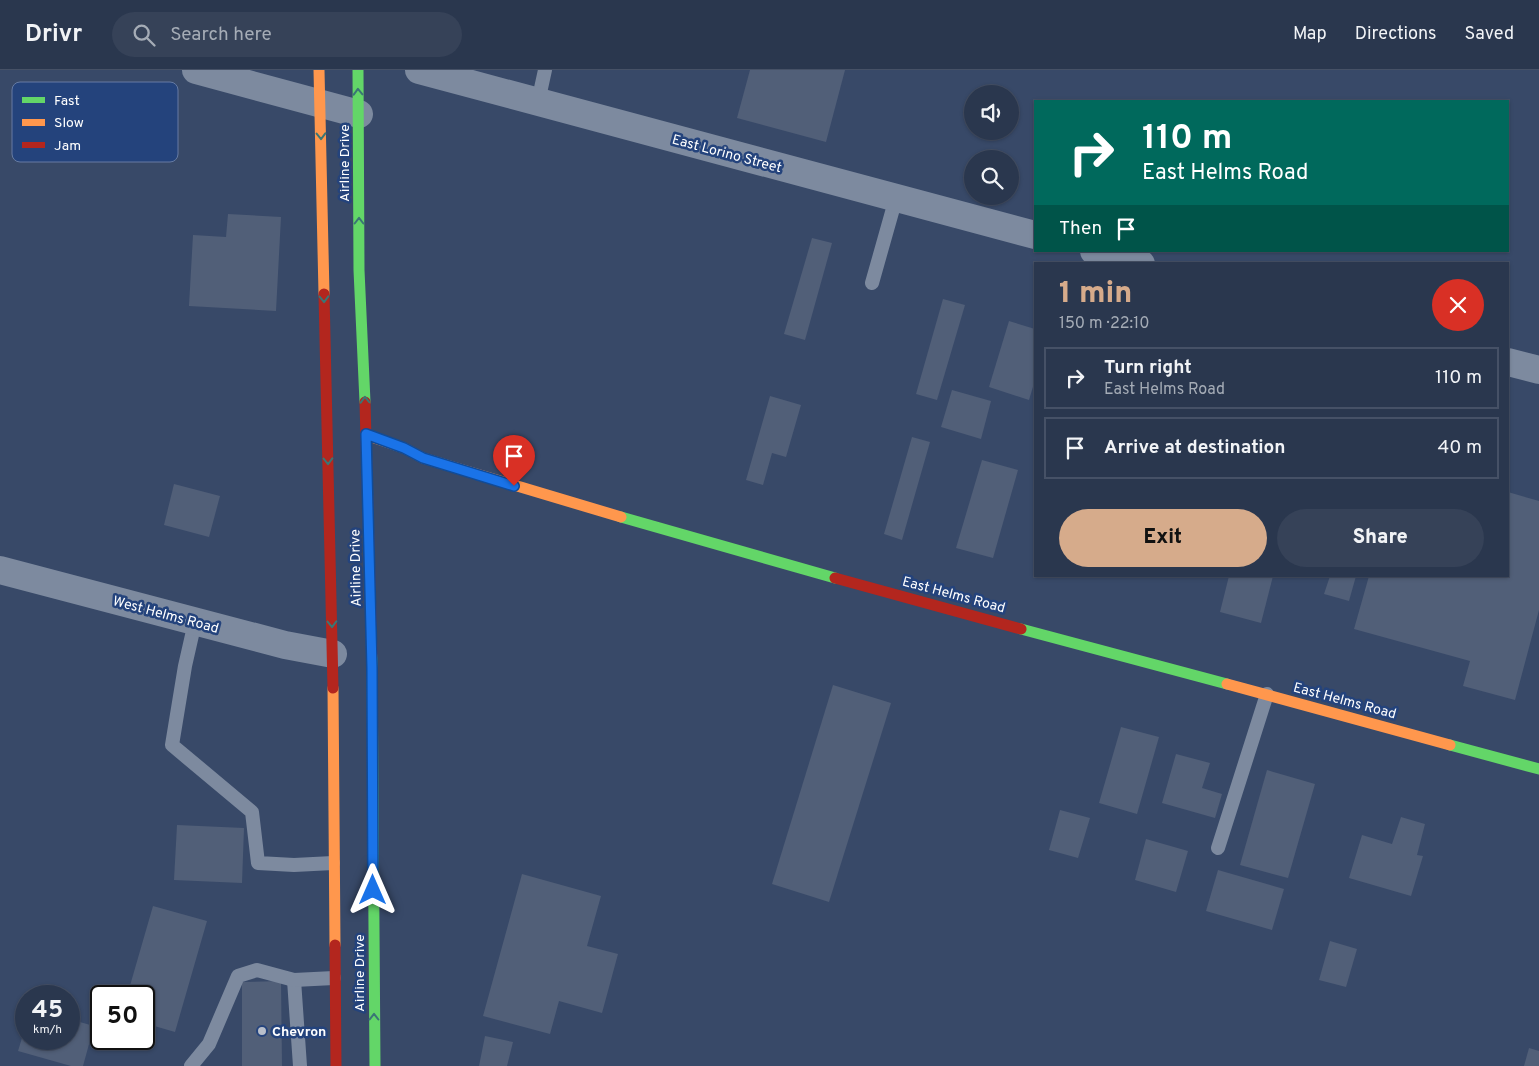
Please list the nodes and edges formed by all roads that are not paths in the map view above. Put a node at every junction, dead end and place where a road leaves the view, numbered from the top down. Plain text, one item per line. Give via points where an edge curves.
1 (196, 70) edge
2 (319, 70) edge
3 (358, 70) edge
4 (418, 70) edge
5 (545, 70) edge
6 (320, 102) junction
7 (538, 102) junction
8 (359, 114) junction
9 (896, 198) junction
10 (1034, 235) edge
11 (1098, 252) edge
12 (1134, 262) edge
13 (872, 283) dead end
14 (1509, 362) edge
15 (1539, 370) edge
16 (366, 434) junction
17 (0, 570) edge
18 (195, 622) junction
19 (333, 654) junction
20 (1268, 694) junction
21 (1539, 769) edge
22 (1218, 848) dead end
23 (334, 863) junction
24 (334, 978) junction
25 (294, 980) junction
26 (190, 1066) edge
27 (300, 1066) edge
28 (336, 1066) edge
29 (375, 1066) edge

1 - 6 street
2 - 6 main road, Airline Drive
8 -> 3 main road, Airline Drive
4 - 7 street, East Lorino Street
5 - 7 lane
6 - 8 street
6 -> 19 main road, Airline Drive
7 - 9 street, East Lorino Street
16 -> 8 main road, Airline Drive via 359,270
9 - 10 street, East Lorino Street
9 - 13 lane
11 - 12 street
14 - 15 street
16 - 20 main road, East Helms Road via 423,458 476,475 761,558
29 -> 16 main road, Airline Drive via 372,668
17 - 18 street, West Helms Road
18 - 19 street, West Helms Road via 285,646
18 - 23 lane via 172,745 252,812 258,863
19 - 23 main road, Airline Drive
20 - 21 main road, East Helms Road
20 - 22 lane
23 - 24 main road, Airline Drive
24 - 25 lane
24 - 28 main road, Airline Drive
25 - 26 lane via 257,970 238,976 209,1044
25 - 27 lane

